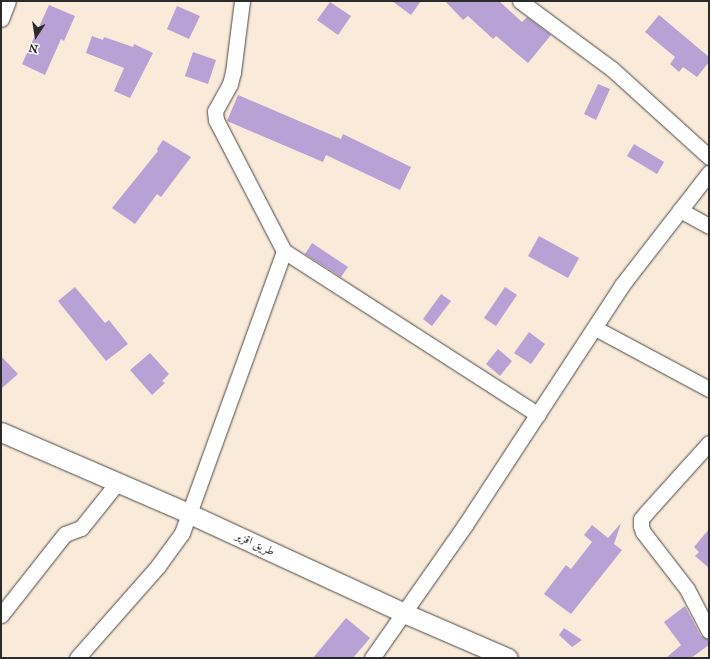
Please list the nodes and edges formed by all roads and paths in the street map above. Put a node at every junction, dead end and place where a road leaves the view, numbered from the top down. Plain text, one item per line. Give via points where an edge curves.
1 (8, 1) edge
2 (242, 1) edge
3 (520, 1) edge
4 (1, 19) edge
5 (709, 158) edge
6 (709, 173) edge
7 (680, 210) junction
8 (709, 226) edge
9 (284, 250) junction
10 (595, 328) junction
11 (709, 389) edge
12 (538, 415) junction
13 (1, 432) edge
14 (709, 442) edge
15 (117, 483) junction
16 (188, 513) junction
17 (404, 613) junction
18 (1, 615) edge
19 (709, 632) edge
20 (77, 658) edge
21 (372, 658) edge
22 (508, 658) edge

1 - 4 street
2 - 9 street via 233,72 230,84 215,111 216,120
3 - 5 street via 612,69
6 - 7 street
7 - 8 street
7 - 10 street via 622,285
9 - 12 street
9 - 16 street
10 - 11 street
10 - 12 street
12 - 17 street
13 - 15 street, طريق اقزير
14 - 19 street via 641,519 641,526 687,589
15 - 16 street, طريق اقزير
15 - 18 street via 81,528 65,534
16 - 17 street, طريق اقزير
16 - 20 street via 182,533 166,557
17 - 21 street
17 - 22 street, طريق اقزير

